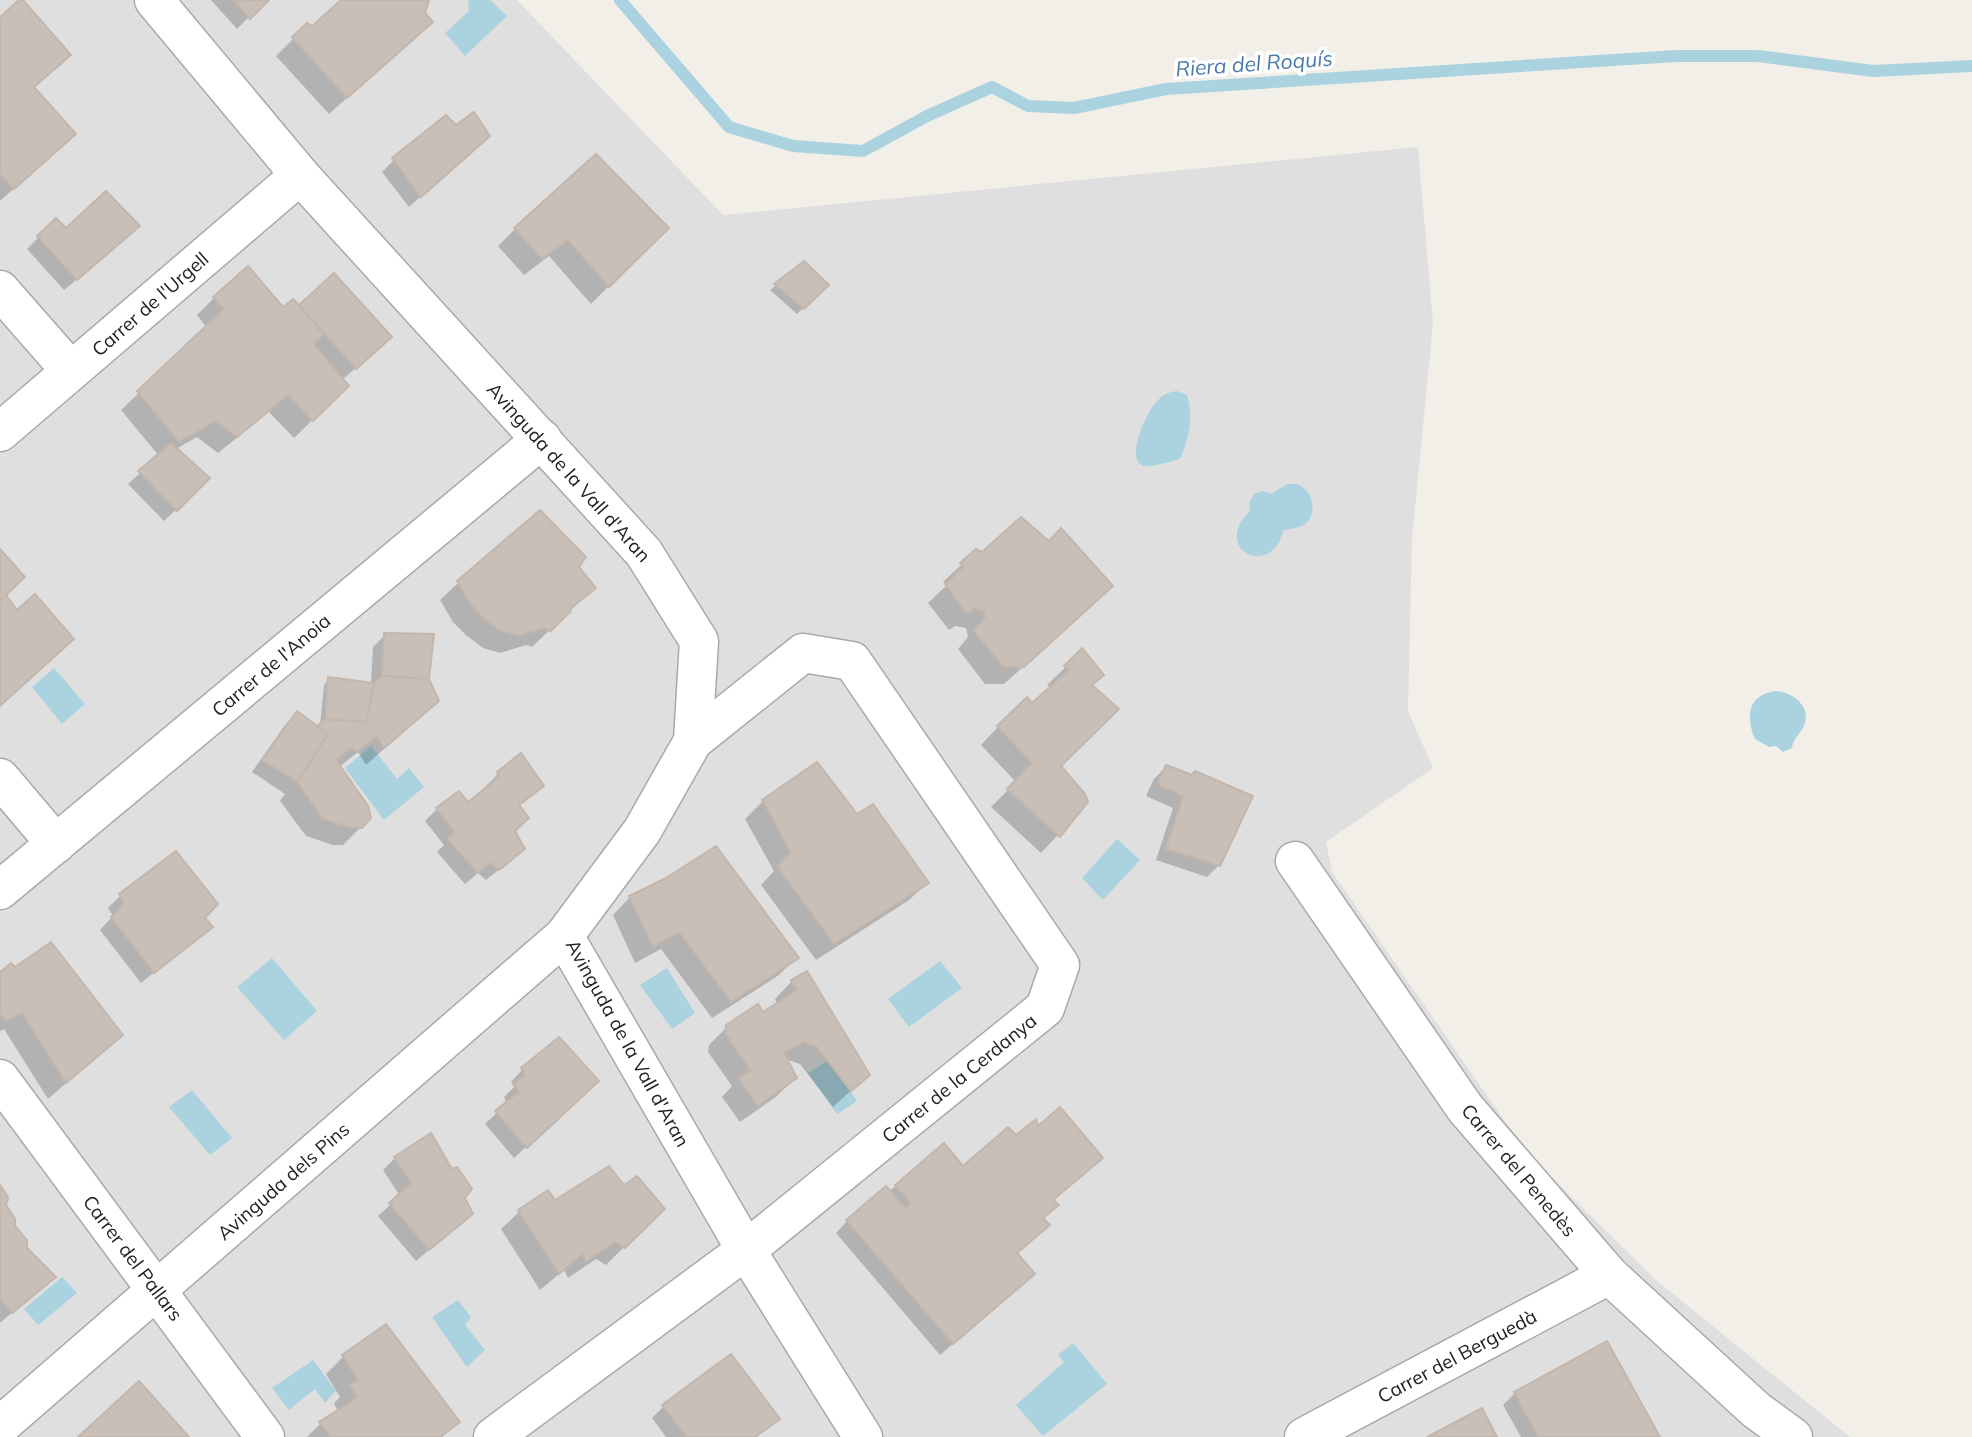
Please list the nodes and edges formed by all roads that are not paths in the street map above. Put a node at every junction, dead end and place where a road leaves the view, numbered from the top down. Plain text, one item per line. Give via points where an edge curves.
1 (154, 0) edge
2 (300, 175) junction
3 (0, 290) edge
4 (71, 371) junction
5 (0, 432) edge
6 (542, 439) junction
7 (693, 741) junction
8 (0, 778) edge
9 (56, 844) junction
10 (1295, 860) dead end
11 (0, 890) edge
12 (564, 936) junction
13 (0, 1079) edge
14 (746, 1250) junction
15 (1609, 1275) junction
16 (158, 1291) junction
17 (0, 1426) edge
18 (265, 1437) edge
19 (493, 1437) edge
20 (863, 1437) edge
21 (1304, 1437) edge
22 (1793, 1437) edge

1 - 2 street, Avinguda de la Vall d'Aran
2 - 4 street, Carrer de l'Urgell
2 - 6 street, Avinguda de la Vall d'Aran
3 - 4 street
4 - 5 street, Carrer de l'Urgell
6 - 7 street, Avinguda de la Vall d'Aran via 644,553 699,641
6 - 9 street, Carrer de l'Anoia
7 - 12 street, Avinguda de la Vall d'Aran via 642,831
7 - 14 street, Carrer de la Cerdanya via 803,653 852,661 1060,965 1045,1008
8 - 9 street
9 - 11 street, Carrer de l'Anoia
10 - 15 street, Carrer del Penedès via 1465,1108
12 - 14 street, Avinguda de la Vall d'Aran
12 - 16 street, Avinguda dels Pins
13 - 16 street, Carrer del Pallars
14 - 19 street, Carrer de la Cerdanya
14 - 20 street, Avinguda de la Vall d'Aran
15 - 21 street, Carrer del Berguedà
15 - 22 street, Carrer del Penedès via 1756,1410
16 - 17 street, Avinguda dels Pins
16 - 18 street, Carrer del Pallars

